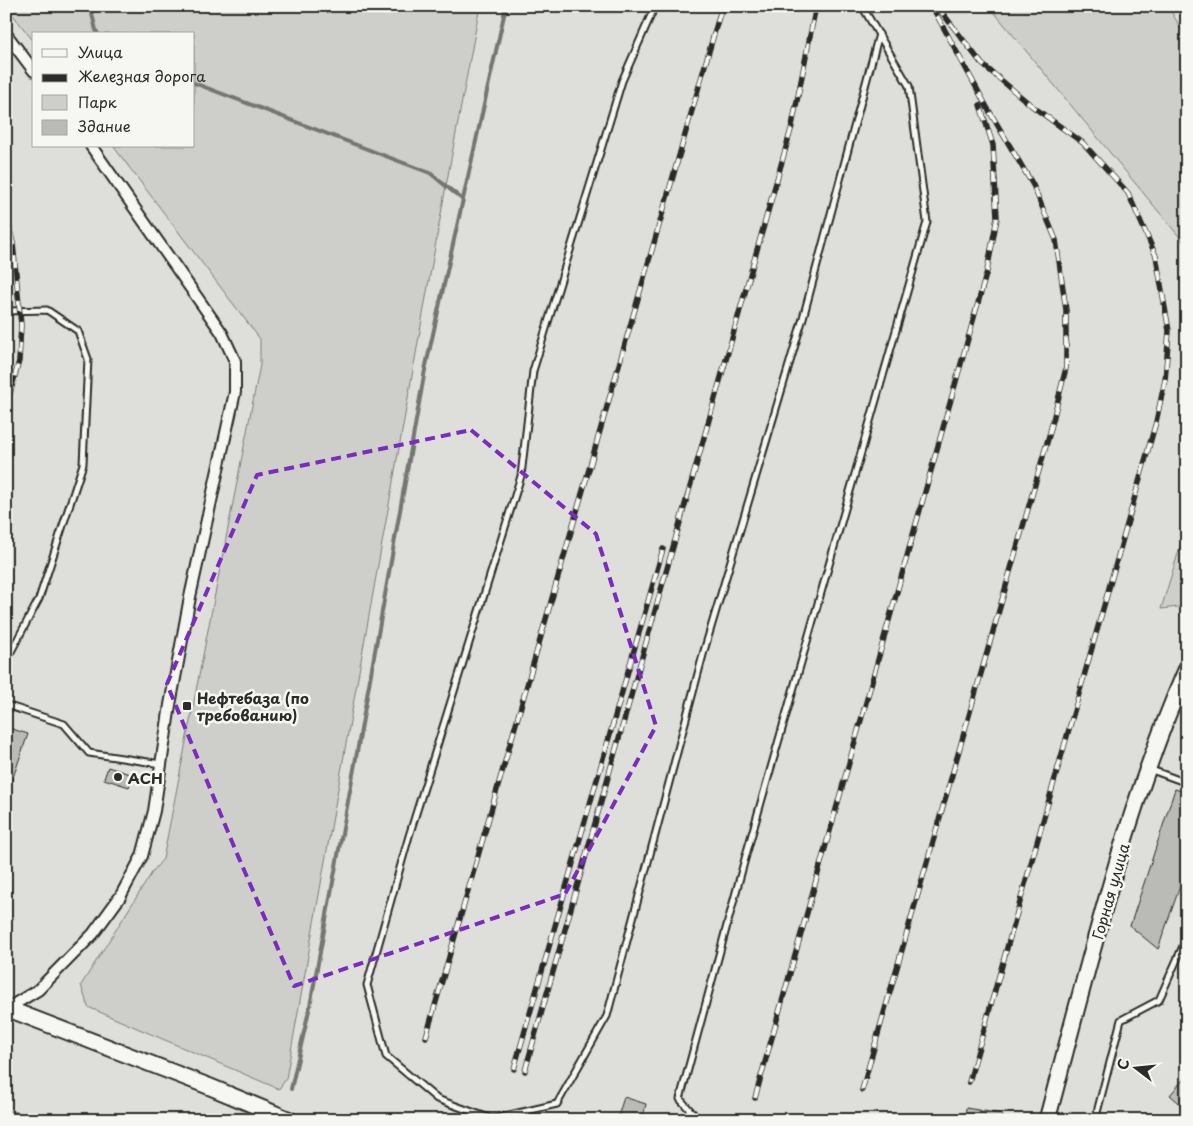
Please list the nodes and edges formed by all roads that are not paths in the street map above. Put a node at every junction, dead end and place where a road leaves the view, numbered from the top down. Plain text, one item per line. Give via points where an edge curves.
1 (655, 6) edge
2 (862, 6) edge
3 (6, 34) edge
4 (878, 34) junction
5 (32, 68) edge
6 (92, 148) edge
7 (6, 311) edge
8 (6, 661) edge
9 (1187, 668) edge
10 (6, 706) edge
11 (161, 764) junction
12 (1147, 768) junction
13 (1187, 783) edge
14 (1187, 937) edge
15 (7, 1008) edge
16 (290, 1120) edge
17 (699, 1120) edge
18 (1047, 1120) edge
19 (1095, 1120) edge

1 - 4 lane via 622,81 533,371 521,476 409,836 367,985 386,1056 437,1099 492,1119 557,1104 607,1016 704,651 803,318
2 - 4 lane
3 - 5 street
4 - 17 lane via 909,86 927,222 746,855 680,1099
6 - 11 street via 222,333 235,361 235,392 190,597
7 - 8 lane via 46,310 78,331 88,359 83,464 39,599
9 - 12 street, Горная улица
10 - 11 lane via 64,724 89,754
11 - 15 street via 154,811 142,856 120,897 93,934 38,990
12 - 13 lane
12 - 18 street, Горная улица via 1107,898
14 - 19 lane via 1160,1000 1121,1020
15 - 16 street

